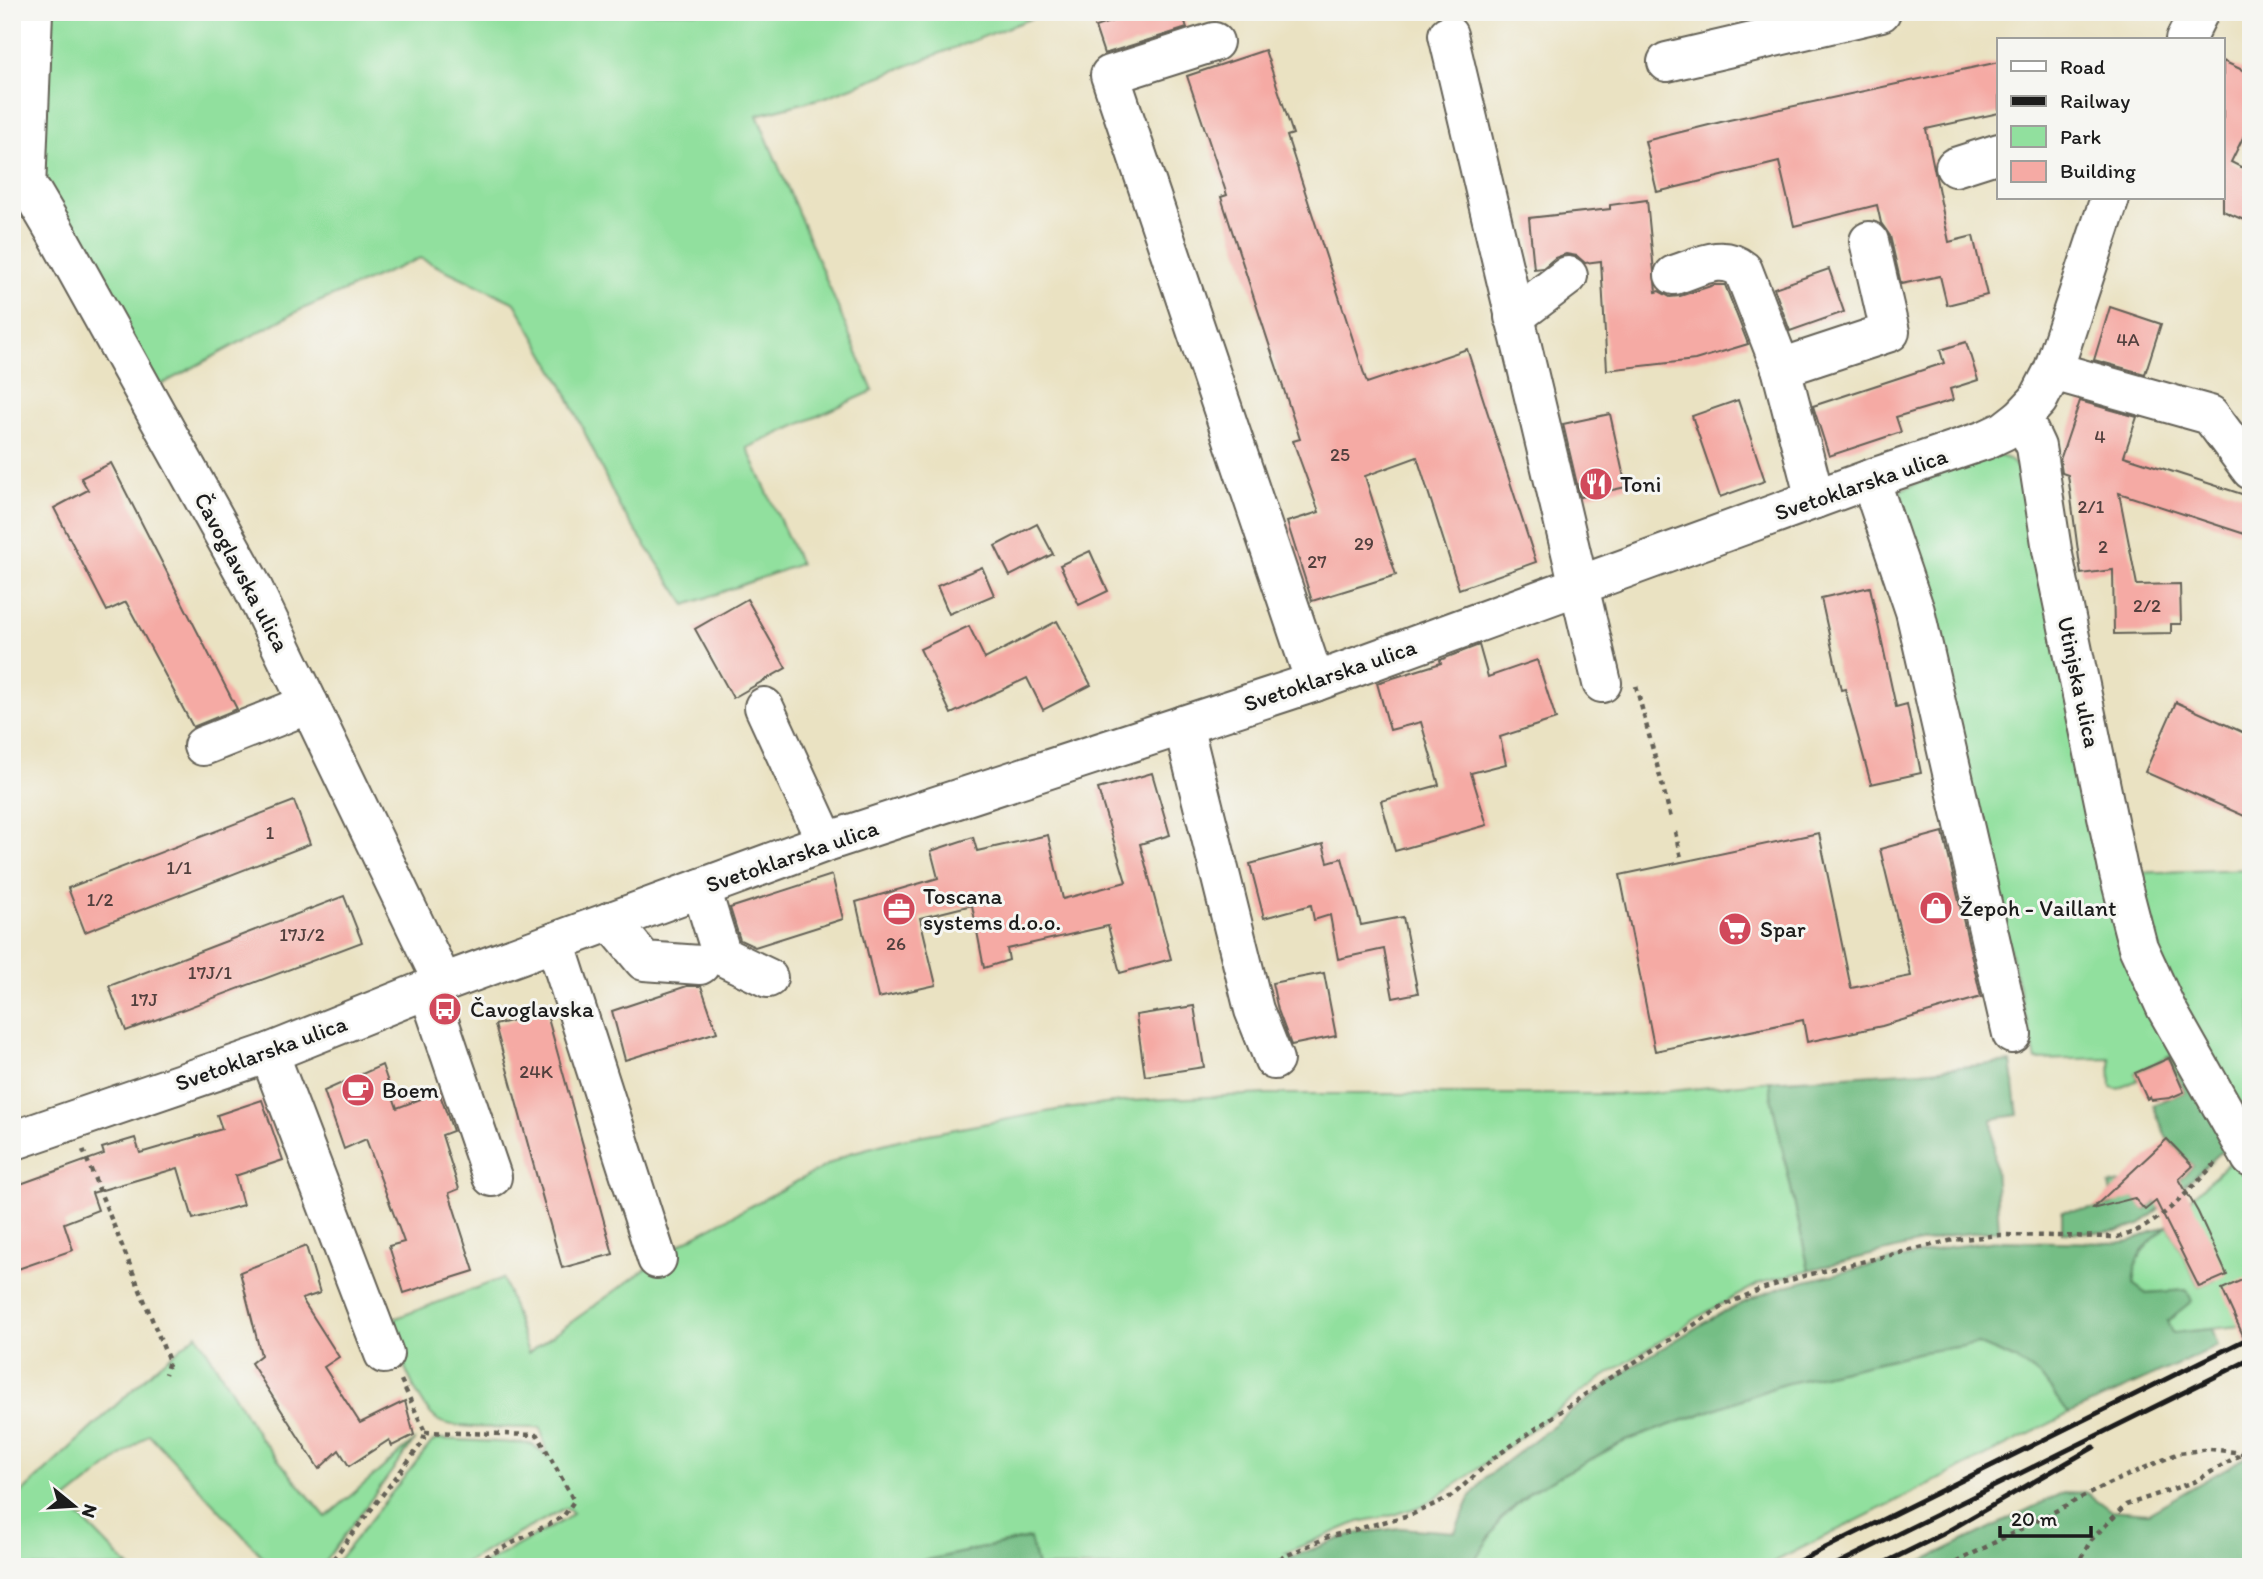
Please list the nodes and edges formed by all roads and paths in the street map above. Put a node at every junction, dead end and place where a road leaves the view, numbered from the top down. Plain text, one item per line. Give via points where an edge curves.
1 (33, 12) edge
2 (1881, 12) edge
3 (1743, 27) edge
4 (1448, 35) dead end
5 (1214, 42) dead end
6 (1667, 62) dead end
7 (1997, 154) edge
8 (1955, 167) dead end
9 (19, 185) edge
10 (2109, 200) edge
11 (1869, 241) dead end
12 (1674, 275) dead end
13 (1568, 276) dead end
14 (1514, 317) junction
15 (1781, 368) junction
16 (2053, 371) junction
17 (2022, 417) junction
18 (2251, 470) edge
19 (1870, 479) junction
20 (1815, 499) junction
21 (1577, 586) junction
22 (1315, 682) junction
23 (1618, 682) joint
24 (309, 704) junction
25 (764, 707) dead end
26 (1184, 725) junction
27 (204, 746) dead end
28 (1671, 818) dead end
29 (1675, 832) dead end
30 (826, 842) junction
31 (1682, 862) dead end
32 (701, 888) junction
33 (611, 921) junction
34 (555, 942) junction
35 (699, 965) dead end
36 (768, 978) dead end
37 (436, 986) junction
38 (2012, 1034) dead end
39 (269, 1053) junction
40 (1273, 1060) dead end
41 (71, 1121) junction
42 (12, 1141) edge
43 (2246, 1149) edge
44 (492, 1177) dead end
45 (657, 1259) dead end
46 (384, 1354) joint
47 (165, 1374) dead end
48 (425, 1432) junction
49 (2251, 1448) edge
50 (2242, 1454) junction
51 (327, 1567) edge
52 (466, 1567) edge
53 (1261, 1567) edge
54 (1947, 1567) edge
55 (2076, 1567) edge

1 - 9 street
2 - 3 street
3 - 6 street
4 - 14 street
5 - 22 street via 1110,75
7 - 8 street
9 - 24 street, Čavoglavska ulica via 33,194 56,233 251,584
10 - 16 street
11 - 15 street via 1891,332
12 - 15 street via 1720,260 1734,262 1743,270
13 - 14 street
14 - 21 street
15 - 20 street
16 - 17 street via 2038,400
16 - 18 street via 2210,415
17 - 19 street, Svetoklarska ulica via 1985,440
17 - 43 street, Utinjska ulica via 2036,447 2052,550 2138,947 2166,1009
19 - 20 street, Svetoklarska ulica
19 - 38 street via 1915,611
20 - 21 street, Svetoklarska ulica
21 - 22 street, Svetoklarska ulica
21 - 23 street
22 - 26 street, Svetoklarska ulica
23 - 28 path
24 - 27 street
24 - 37 street, Čavoglavska ulica
25 - 30 street
26 - 30 street, Svetoklarska ulica
26 - 40 street via 1254,1010
29 - 31 path
30 - 32 street, Svetoklarska ulica
32 - 33 street, Svetoklarska ulica
32 - 36 street via 722,956
33 - 34 street, Svetoklarska ulica
33 - 35 street via 644,961
34 - 37 street, Svetoklarska ulica
34 - 45 street
37 - 39 street, Svetoklarska ulica
37 - 44 street, Čavoglavska ulica
39 - 41 street, Svetoklarska ulica
39 - 46 street
41 - 42 street, Svetoklarska ulica
41 - 47 path via 169,1361
43 - 53 path via 2162,1215 2127,1235 2000,1235 1953,1240 1761,1289 1727,1304 1602,1382 1496,1457 1452,1496 1413,1514 1328,1537
46 - 48 path via 392,1360
48 - 51 path via 423,1442
48 - 52 path via 538,1435 575,1501 563,1517
49 - 50 path
50 - 54 path via 2210,1449 2179,1453 2110,1483
50 - 55 path via 2196,1481 2126,1505 2091,1540

